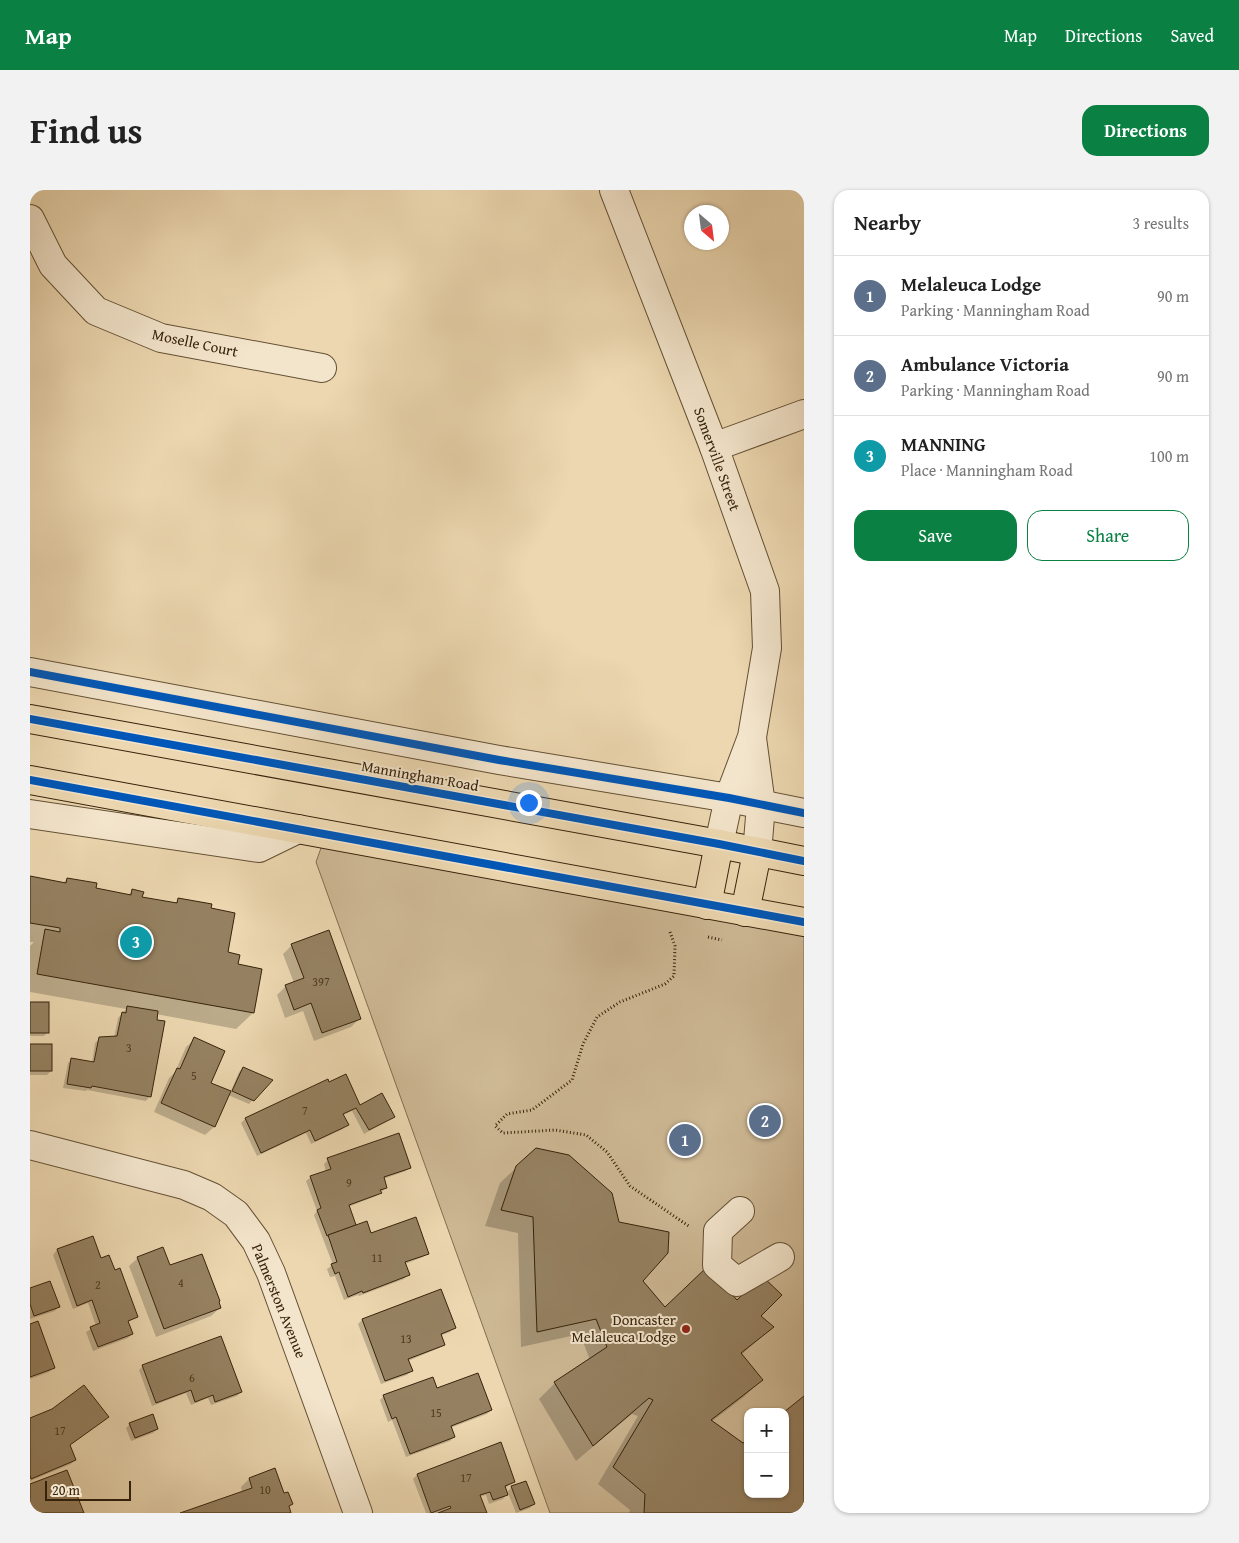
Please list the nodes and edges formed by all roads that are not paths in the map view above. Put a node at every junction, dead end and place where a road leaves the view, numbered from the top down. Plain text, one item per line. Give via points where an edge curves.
1 (614, 190) edge
2 (30, 219) edge
3 (322, 368) dead end
4 (804, 414) edge
5 (714, 447) junction
6 (30, 672) edge
7 (30, 719) edge
8 (752, 737) junction
9 (30, 780) edge
10 (729, 798) junction
11 (761, 805) junction
12 (804, 813) edge
13 (30, 814) edge
14 (298, 829) junction
15 (719, 844) junction
16 (757, 853) junction
17 (804, 861) edge
18 (707, 905) junction
19 (745, 912) junction
20 (804, 922) edge
21 (30, 1145) edge
22 (740, 1212) dead end
23 (780, 1258) dead end
24 (358, 1513) edge

1 - 5 street, Somerville Street
2 - 3 street, Moselle Court via 54,266 96,311 161,338
4 - 5 street
5 - 8 street, Somerville Street via 765,591 767,648
6 - 10 street, Manningham Road via 499,760
7 - 15 main road, Manningham Road
8 - 10 street, Somerville Street
8 - 11 street, Somerville Street
9 - 14 main road
10 - 11 street, Manningham Road
10 - 15 street, Somerville Street
11 - 12 street, Manningham Road
11 - 16 street, Somerville Street
13 - 14 street via 259,848
14 - 18 main road
15 - 16 main road, Manningham Road
15 - 18 main road
16 - 17 main road, Manningham Road
16 - 19 main road
18 - 19 main road
19 - 20 main road
21 - 24 street, Palmerston Avenue via 184,1185 212,1197 236,1214 256,1241 271,1273
22 - 23 street via 718,1231 717,1265 737,1282

